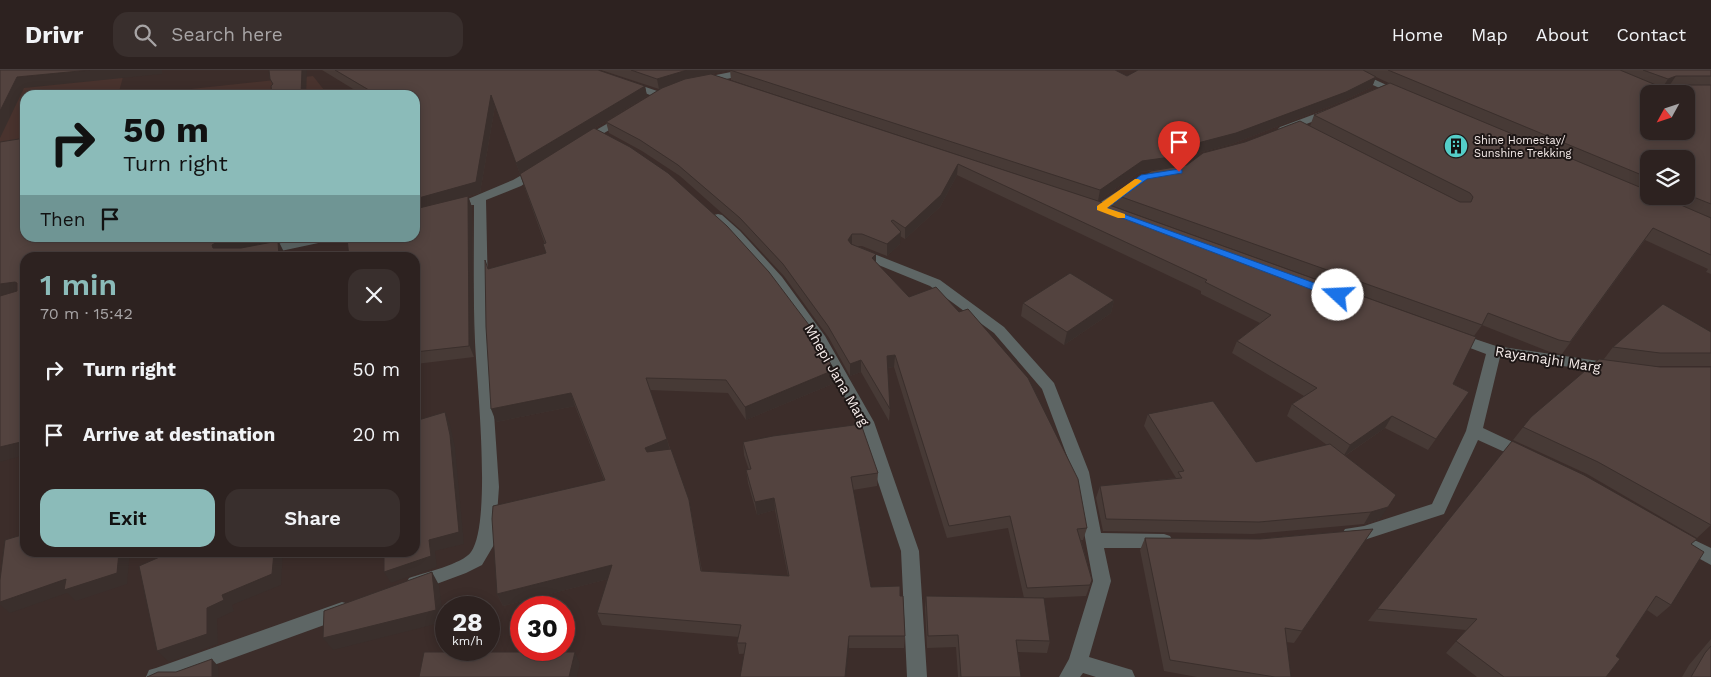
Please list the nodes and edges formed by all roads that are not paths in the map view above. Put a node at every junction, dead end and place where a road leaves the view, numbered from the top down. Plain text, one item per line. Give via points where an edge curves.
1 (756, 70) edge
2 (1345, 70) edge
3 (614, 79) edge
4 (711, 79) junction
5 (692, 84) edge
6 (1385, 87) junction
7 (739, 88) edge
8 (1370, 94) edge
9 (1412, 99) edge
10 (1346, 106) edge
11 (1295, 125) junction
12 (596, 133) junction
13 (1312, 134) edge
14 (1270, 135) edge
15 (613, 142) edge
16 (573, 148) edge
17 (549, 163) edge
18 (1144, 177) edge
19 (480, 200) junction
20 (462, 204) edge
21 (705, 207) edge
22 (1119, 215) edge
23 (281, 242) edge
24 (260, 244) edge
25 (857, 251) edge
26 (241, 252) edge
27 (1439, 332) edge
28 (1494, 351) junction
29 (1629, 371) edge
30 (1474, 431) junction
31 (1545, 464) edge
32 (1670, 533) edge
33 (1336, 535) edge
34 (1094, 540) junction
35 (1184, 542) edge
36 (1711, 557) edge
37 (395, 591) edge
38 (358, 604) edge
39 (1074, 670) edge
40 (156, 677) edge
41 (917, 677) edge
42 (1125, 677) edge

1 - 4 street
2 - 6 street
3 - 12 street via 663,94
4 - 5 street
4 - 7 street
6 - 8 street
6 - 9 street
10 - 11 street
11 - 13 street
11 - 14 street
12 - 15 street
12 - 16 street
17 - 19 street via 517,183
18 - 22 street via 1096,207
19 - 20 street
19 - 37 street via 482,340 491,487 486,543 476,560
21 - 41 street, Mhepi Jana Marg via 777,280 820,339 866,422 910,551
23 - 24 street
24 - 26 street
25 - 34 street via 935,283 999,330 1049,387 1081,472
27 - 28 street, Rayamajhi Marg
28 - 29 street, Rayamajhi Marg
28 - 30 street
30 - 31 street
30 - 33 street via 1438,509 1364,533
32 - 36 street
34 - 35 street
34 - 39 street via 1102,581
38 - 40 street
39 - 42 street

